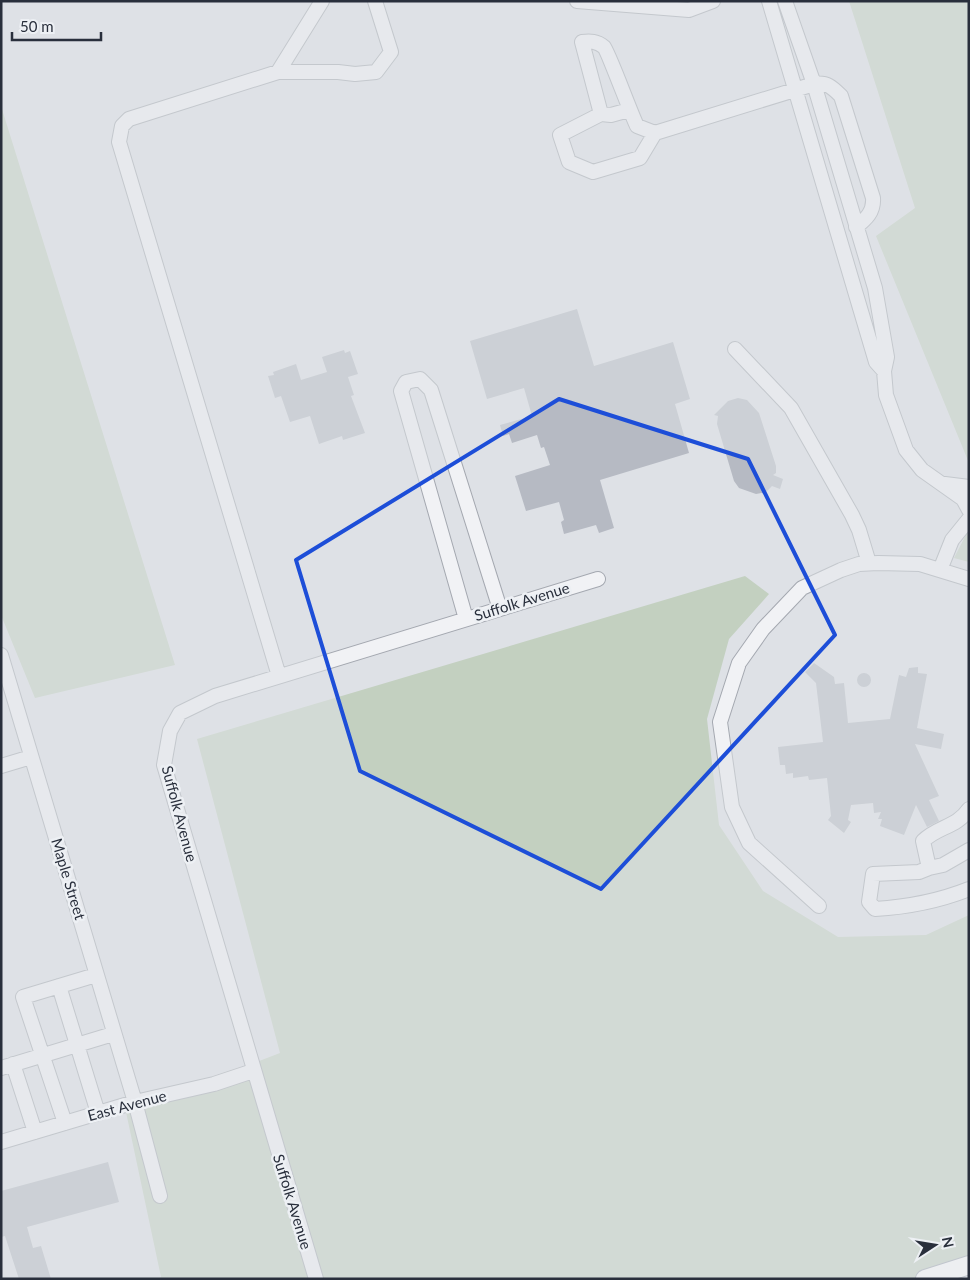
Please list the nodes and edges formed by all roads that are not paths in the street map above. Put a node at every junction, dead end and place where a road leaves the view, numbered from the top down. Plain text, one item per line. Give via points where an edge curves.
1 (322, 1) edge
2 (376, 1) edge
3 (577, 1) edge
4 (769, 1) edge
5 (785, 1) edge
6 (707, 2) edge
7 (670, 5) edge
8 (278, 72) junction
9 (814, 84) junction
10 (795, 91) junction
11 (629, 110) junction
12 (601, 114) junction
13 (655, 134) junction
14 (856, 227) junction
15 (735, 349) dead end
16 (884, 371) junction
17 (939, 482) junction
18 (969, 487) edge
19 (969, 510) edge
20 (969, 519) edge
21 (869, 564) junction
22 (940, 570) junction
23 (598, 579) dead end
24 (969, 579) edge
25 (500, 609) junction
26 (466, 619) junction
27 (1, 655) edge
28 (279, 676) junction
29 (31, 758) junction
30 (1, 766) edge
31 (969, 809) edge
32 (969, 850) edge
33 (929, 868) junction
34 (969, 889) edge
35 (819, 906) dead end
36 (96, 975) junction
37 (59, 986) junction
38 (113, 1034) junction
39 (77, 1045) junction
40 (42, 1056) junction
41 (7, 1066) edge
42 (253, 1071) junction
43 (135, 1102) junction
44 (98, 1113) junction
45 (64, 1123) junction
46 (35, 1132) junction
47 (2, 1139) edge
48 (160, 1196) dead end
49 (969, 1266) edge
50 (316, 1279) edge
51 (924, 1279) edge

1 - 8 street
2 - 8 street via 391,52 376,72
3 - 7 street
4 - 10 street
5 - 9 street
6 - 7 street via 689,10
8 - 28 street via 129,118 122,126 119,142
9 - 10 street
9 - 14 street
9 - 14 street via 822,82 841,96 873,198 873,207 867,218
10 - 13 street
10 - 16 street via 876,362
11 - 12 street
11 - 12 street via 605,48 592,41 582,42
11 - 13 street via 637,126
12 - 13 street via 560,135 569,162 593,172 640,158
14 - 16 street via 875,288 887,358
15 - 21 street via 791,408 852,515
16 - 17 street via 886,395 906,450 922,470
17 - 18 street
17 - 19 street via 963,499
20 - 22 street via 952,540
21 - 22 street via 920,564
21 - 35 street via 841,570 802,588 762,629 738,663 720,722 732,808 749,843
22 - 24 street
23 - 25 street, Suffolk Avenue
25 - 26 street, Suffolk Avenue
25 - 26 street via 431,390 420,379 406,382 400,392
26 - 28 street, Suffolk Avenue
27 - 29 street, Maple Street
28 - 42 street, Suffolk Avenue via 215,696 180,714 170,732 164,765
29 - 30 street
29 - 36 street, Maple Street
31 - 33 street via 962,819 922,841
32 - 33 street via 943,865
33 - 34 street via 919,872 872,874 868,902 875,909 899,908
36 - 37 street
36 - 38 street, Maple Street
37 - 39 street
37 - 40 street via 23,997
38 - 39 street
38 - 43 street, Maple Street
39 - 40 street
39 - 44 street
40 - 41 street
40 - 45 street
41 - 46 street
42 - 43 street, East Avenue via 214,1084
42 - 50 street, Suffolk Avenue
43 - 44 street, East Avenue
43 - 48 street, Maple Street
44 - 45 street, East Avenue
45 - 46 street, East Avenue
46 - 47 street, East Avenue
49 - 51 main road

